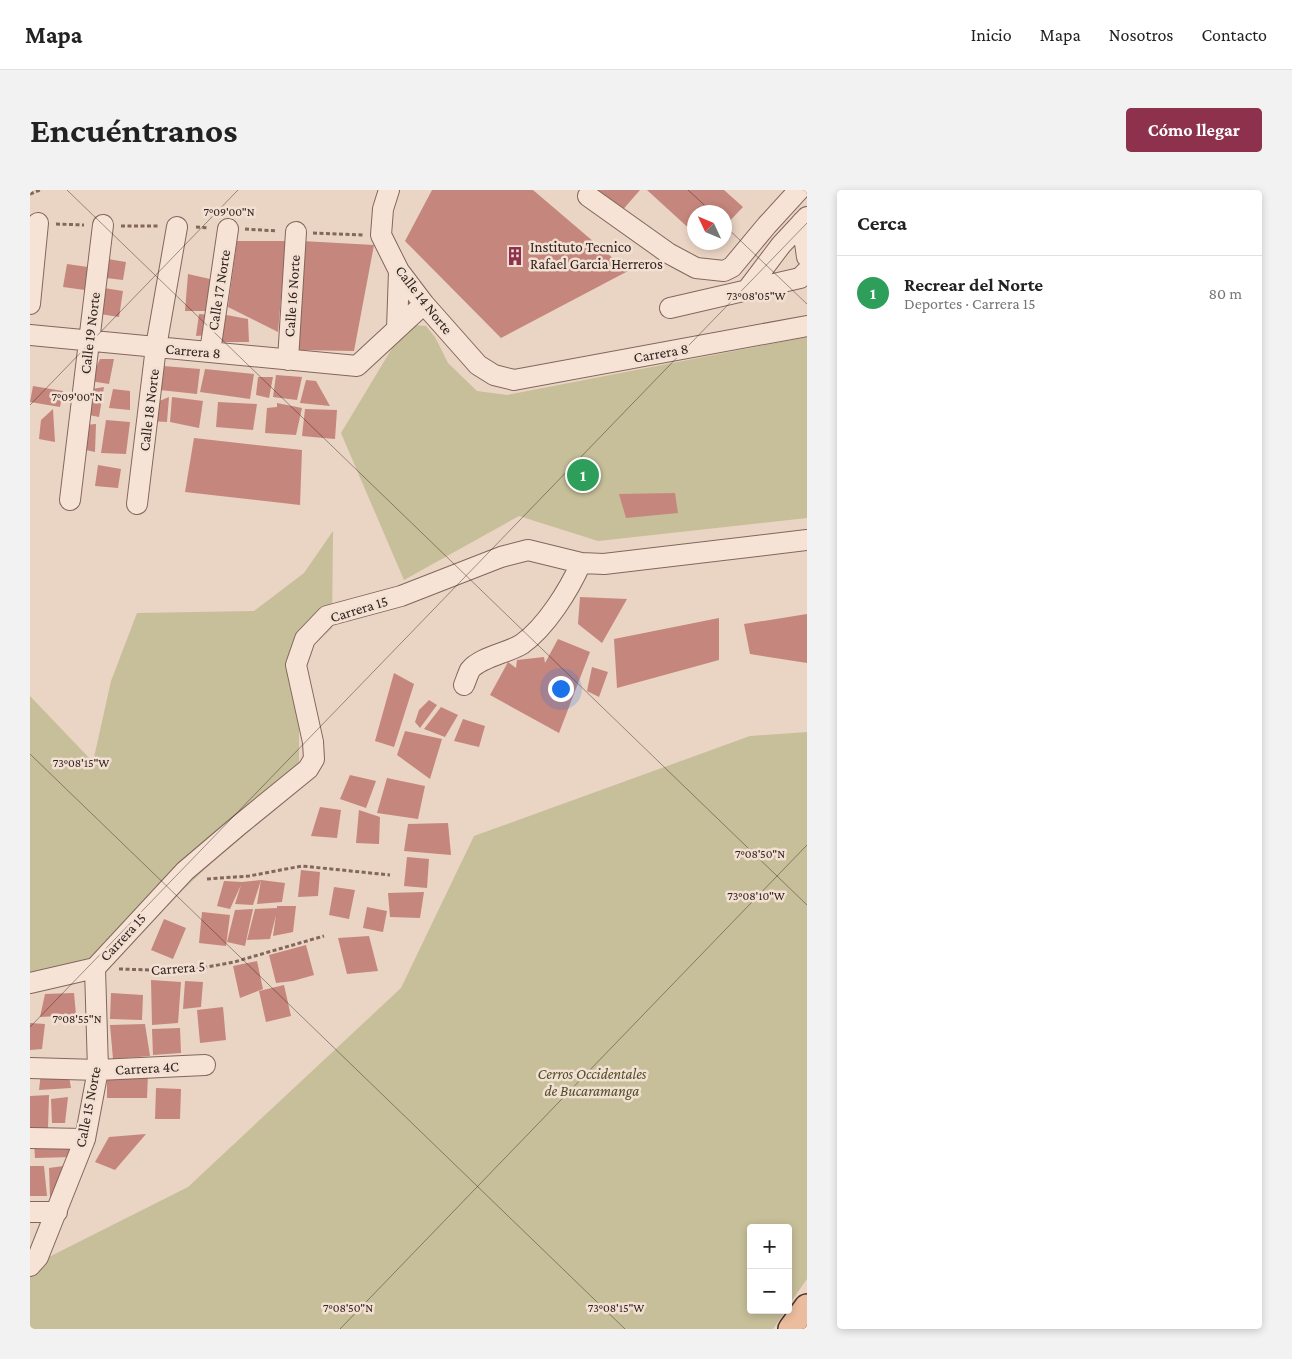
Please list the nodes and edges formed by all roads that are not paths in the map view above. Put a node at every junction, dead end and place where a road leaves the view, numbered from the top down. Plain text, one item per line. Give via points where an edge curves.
1 (389, 190) edge
2 (801, 194) edge
3 (588, 196) dead end
4 (805, 219) edge
5 (38, 223) road end
6 (103, 225) road end
7 (177, 227) road end
8 (228, 229) road end
9 (296, 232) road end
10 (807, 257) edge
11 (807, 270) edge
12 (399, 271) junction
13 (747, 290) junction
14 (30, 304) edge
15 (424, 304) junction
16 (670, 308) dead end
17 (807, 326) edge
18 (398, 329) junction
19 (30, 335) edge
20 (88, 342) junction
21 (156, 348) junction
22 (210, 352) junction
23 (288, 360) junction
24 (514, 380) joint
25 (70, 500) dead end
26 (137, 504) dead end
27 (807, 540) edge
28 (581, 563) junction
29 (464, 685) dead end
30 (95, 968) junction
31 (30, 983) edge
32 (205, 1065) dead end
33 (30, 1068) edge
34 (98, 1070) junction
35 (30, 1138) edge
36 (85, 1139) junction
37 (30, 1212) edge
38 (57, 1212) junction
39 (30, 1266) edge
40 (807, 1307) edge
41 (791, 1329) edge

1 - 12 street, Calle 14 Norte via 383,209 381,235
2 - 3 street via 732,267 724,271 696,268 668,253
4 - 10 street
4 - 13 street
5 - 14 street
6 - 20 street, Calle 19 Norte
7 - 21 street, Calle 18 Norte
8 - 22 street, Calle 17 Norte
9 - 23 street, Calle 16 Norte
11 - 13 street via 800,278
12 - 15 street, Calle 14 Norte
12 - 18 street
13 - 16 street
15 - 18 street
15 - 24 street, Calle 14 Norte via 478,365 494,375
17 - 24 street, Carrera 8
18 - 23 street, Carrera 8 via 357,366
19 - 20 street, Carrera 8
20 - 21 street, Carrera 8
20 - 25 street, Calle 19 Norte
21 - 22 street, Carrera 8
21 - 26 street, Calle 18 Norte
22 - 23 street, Carrera 8
27 - 28 street, Carrera 15 via 604,564
28 - 29 street via 549,616 535,632 521,644 478,664 470,670
28 - 30 street, Carrera 15 via 528,550 501,557 400,596 327,616 305,639 296,665 313,742 314,758 308,769 175,881
30 - 31 street
30 - 34 street, Calle 15 Norte
32 - 34 street, Carrera 4C
33 - 34 street, Carrera 4C
34 - 36 street, Calle 15 Norte
35 - 36 street
36 - 38 street, Calle 15 Norte
37 - 38 street
38 - 39 street, Calle 15 Norte via 38,1257
40 - 41 main road

